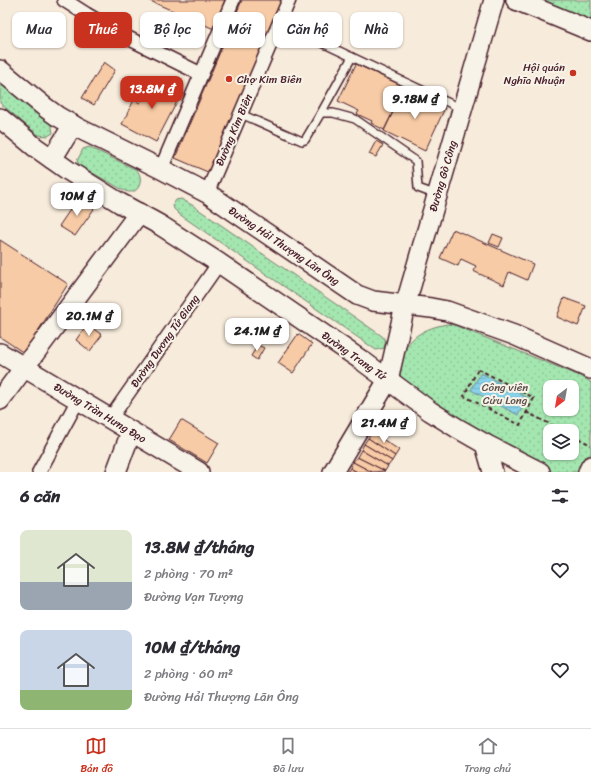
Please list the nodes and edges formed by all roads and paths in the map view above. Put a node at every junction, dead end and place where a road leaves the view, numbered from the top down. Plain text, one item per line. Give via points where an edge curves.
1 (64, 0) edge
2 (232, 0) edge
3 (289, 0) edge
4 (494, 0) edge
5 (516, 0) edge
6 (284, 12) edge
7 (591, 31) edge
8 (273, 39) edge
9 (335, 48) edge
10 (352, 56) junction
11 (0, 70) edge
12 (201, 74) junction
13 (462, 109) junction
14 (321, 113) junction
15 (241, 114) junction
16 (0, 118) edge
17 (73, 125) junction
18 (52, 159) junction
19 (161, 169) junction
20 (207, 193) junction
21 (437, 195) junction
22 (139, 213) junction
23 (219, 263) junction
24 (406, 306) junction
25 (0, 353) edge
26 (24, 368) junction
27 (591, 369) edge
28 (388, 380) junction
29 (0, 400) edge
30 (78, 400) junction
31 (526, 412) junction
32 (110, 419) junction
33 (550, 424) edge
34 (131, 432) junction
35 (579, 438) edge
36 (485, 444) junction
37 (591, 444) edge
38 (39, 472) edge
39 (116, 472) edge
40 (199, 472) edge
41 (333, 472) edge
42 (492, 472) edge
43 (540, 472) edge

1 - 12 street via 120,34
2 - 12 street
3 - 6 street, Đường Kim Biên
4 - 13 main road, Đường Gò Công
5 - 7 main road
8 - 15 street, Đường Kim Biên
9 - 10 lane
10 - 13 lane
10 - 14 lane
11 - 17 main road, Đường Hải Thượng Lãn Ông via 46,108
12 - 19 street
13 - 21 main road, Đường Gò Công
14 - 15 lane via 302,142
14 - 21 lane via 333,113 355,119 416,161 418,188
15 - 20 street, Đường Kim Biên
16 - 18 main road
17 - 18 main road
17 - 19 main road, Đường Hải Thượng Lãn Ông
18 - 22 main road via 90,185
19 - 20 main road, Đường Hải Thượng Lãn Ông
20 - 24 main road, Đường Hải Thượng Lãn Ông via 357,295 373,301
21 - 24 main road, Đường Gò Công
22 - 23 main road, Đường Trang Tử
22 - 26 main road
23 - 28 main road, Đường Trang Tử
23 - 32 street, Đường Dương Tử Giang
24 - 27 main road, Đường Hải Thượng Lãn Ông via 446,311 514,335
24 - 28 main road, Đường Gò Công
25 - 26 main road, Đường Trần Hưng Đạo
26 - 29 main road
26 - 30 main road, Đường Trần Hưng Đạo
28 - 36 main road, Đường Trang Tử via 430,411
28 - 41 main road, Đường Gò Công
30 - 32 main road, Đường Trần Hưng Đạo
30 - 38 street
31 - 31 path via 520,425 464,396 478,369 534,398
31 - 33 path
32 - 34 main road, Đường Trần Hưng Đạo
34 - 39 main road
34 - 40 main road, Đường Trần Hưng Đạo
35 - 37 path
36 - 42 main road
36 - 43 main road, Đường Trang Tử

